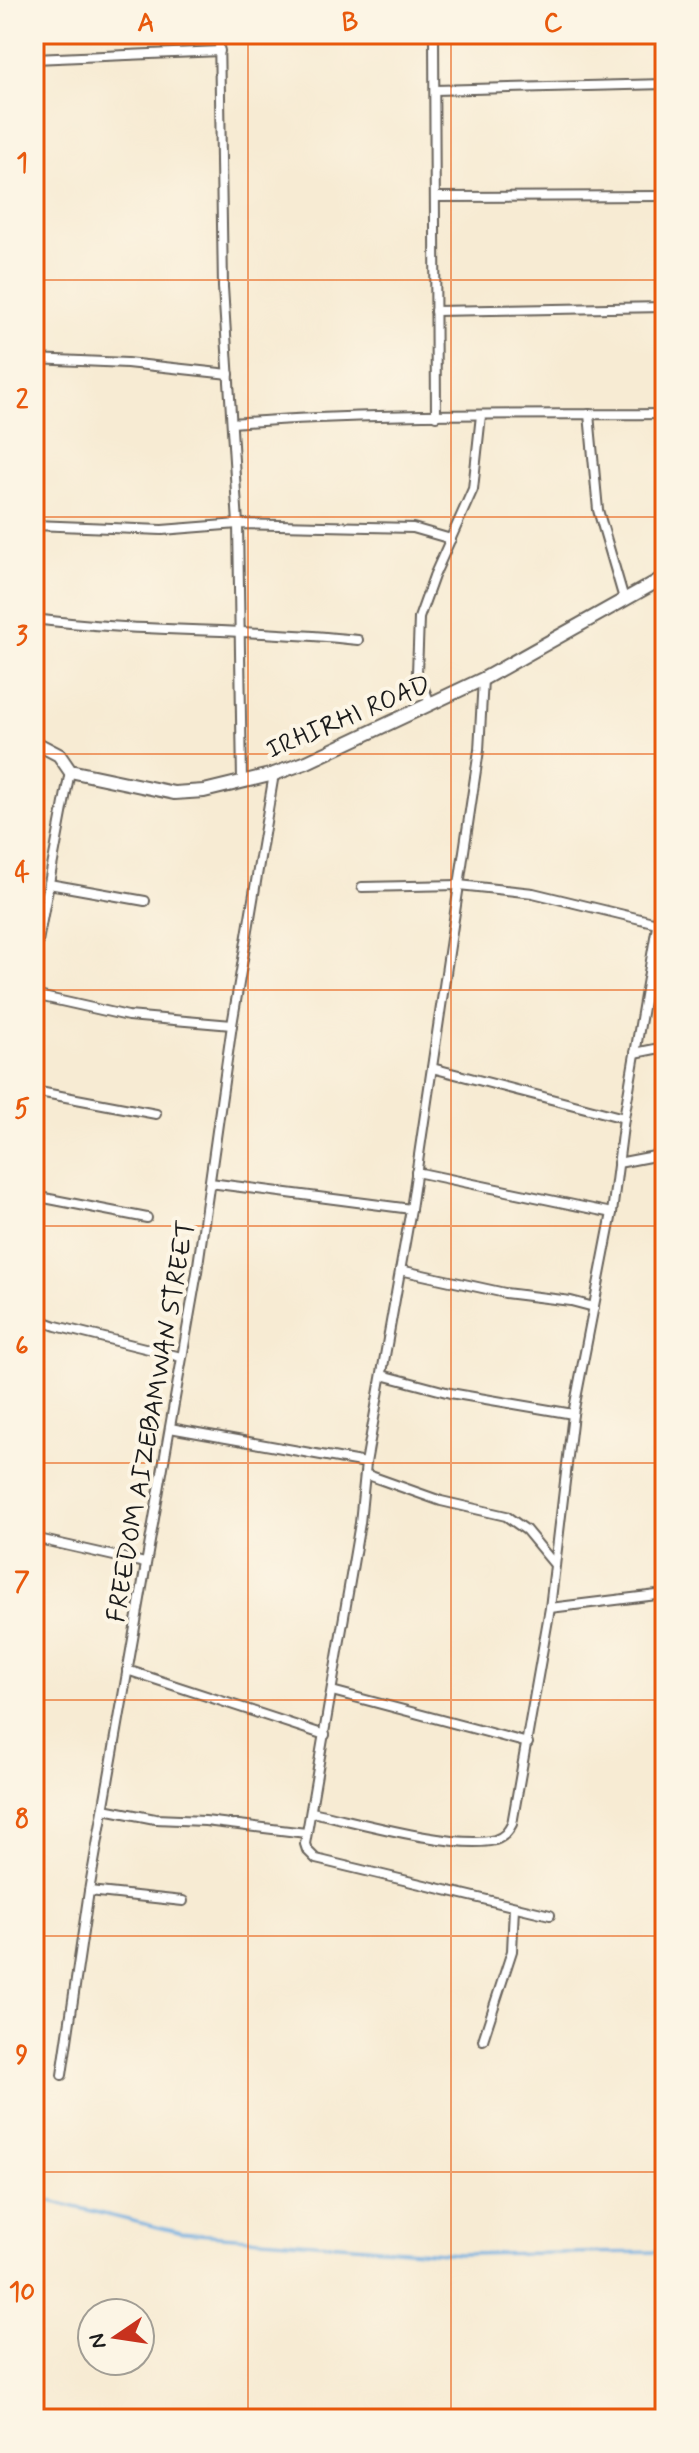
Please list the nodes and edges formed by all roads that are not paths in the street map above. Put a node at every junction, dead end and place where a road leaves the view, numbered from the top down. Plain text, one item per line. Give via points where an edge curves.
1 (219, 34) edge
2 (434, 34) edge
3 (220, 51) junction
4 (34, 59) edge
5 (665, 84) edge
6 (435, 90) junction
7 (665, 196) edge
8 (435, 197) junction
9 (665, 307) edge
10 (435, 311) junction
11 (34, 359) edge
12 (229, 374) junction
13 (589, 414) junction
14 (665, 414) edge
15 (481, 415) junction
16 (436, 416) junction
17 (232, 423) junction
18 (34, 524) edge
19 (238, 524) junction
20 (451, 539) junction
21 (665, 577) edge
22 (624, 599) junction
23 (34, 619) edge
24 (240, 633) junction
25 (358, 640) dead end
26 (483, 679) junction
27 (431, 705) junction
28 (34, 742) edge
29 (70, 771) junction
30 (274, 774) junction
31 (242, 781) junction
32 (665, 879) edge
33 (49, 884) junction
34 (459, 885) junction
35 (362, 887) dead end
36 (145, 901) dead end
37 (657, 923) junction
38 (38, 924) edge
39 (665, 948) edge
40 (653, 950) junction
41 (34, 963) edge
42 (34, 995) edge
43 (232, 1025) junction
44 (665, 1047) edge
45 (635, 1053) junction
46 (432, 1068) junction
47 (34, 1091) edge
48 (156, 1114) dead end
49 (624, 1118) junction
50 (665, 1154) edge
51 (618, 1163) junction
52 (416, 1172) junction
53 (210, 1183) junction
54 (34, 1196) edge
55 (411, 1209) junction
56 (612, 1213) junction
57 (147, 1218) dead end
58 (400, 1270) junction
59 (594, 1307) junction
60 (34, 1318) edge
61 (181, 1357) junction
62 (382, 1375) junction
63 (573, 1414) junction
64 (170, 1428) junction
65 (366, 1463) junction
66 (365, 1474) junction
67 (34, 1538) edge
68 (145, 1563) junction
69 (555, 1565) junction
70 (665, 1594) edge
71 (550, 1608) junction
72 (127, 1670) junction
73 (332, 1691) junction
74 (325, 1735) junction
75 (528, 1743) junction
76 (104, 1809) junction
77 (312, 1812) junction
78 (306, 1833) junction
79 (89, 1891) junction
80 (183, 1901) dead end
81 (514, 1907) junction
82 (550, 1915) dead end
83 (483, 2040) dead end
84 (62, 2075) dead end

1 - 3 street
2 - 6 street
3 - 4 street
3 - 12 street
5 - 6 street
6 - 8 street
7 - 8 street
8 - 10 street
9 - 10 street
10 - 16 street
11 - 12 street
12 - 17 street
13 - 14 street
13 - 15 street
13 - 22 street via 598,510
15 - 16 street
15 - 20 street via 473,489
16 - 17 street
17 - 19 street
18 - 19 street via 162,530
19 - 20 street via 413,528
19 - 24 street
20 - 27 street via 419,618 417,673
21 - 22 street, IRHIRHI ROAD
22 - 26 street, IRHIRHI ROAD
23 - 24 street
24 - 25 street
24 - 31 street
26 - 27 street, IRHIRHI ROAD
26 - 34 street via 479,750
27 - 30 street, IRHIRHI ROAD
28 - 29 street, IRHIRHI ROAD via 59,755
29 - 31 street, IRHIRHI ROAD via 174,793
29 - 33 street
30 - 31 street, IRHIRHI ROAD
30 - 43 street, FREEDOM AIZEBAMWAN STREET
32 - 37 street
33 - 36 street
33 - 38 street
34 - 35 street
34 - 37 street via 533,893
34 - 46 street
37 - 40 street
38 - 41 street
39 - 40 street
40 - 45 street
42 - 43 street via 128,1016
43 - 53 street, FREEDOM AIZEBAMWAN STREET
44 - 45 street
45 - 49 street
46 - 49 street
46 - 52 street
47 - 48 street
49 - 51 street
50 - 51 street
51 - 56 street
52 - 55 street
52 - 56 street
53 - 55 street
53 - 61 street, FREEDOM AIZEBAMWAN STREET
54 - 57 street
55 - 58 street
56 - 59 street
58 - 59 street
58 - 62 street
59 - 63 street
60 - 61 street
61 - 64 street, FREEDOM AIZEBAMWAN STREET
62 - 63 street via 450,1393
62 - 65 street
63 - 69 street
64 - 65 street
64 - 68 street, FREEDOM AIZEBAMWAN STREET
65 - 66 street
66 - 69 street via 441,1501 506,1516 526,1530
66 - 73 street
67 - 68 street
68 - 72 street, FREEDOM AIZEBAMWAN STREET
69 - 71 street
70 - 71 street
71 - 75 street
72 - 74 street
72 - 76 street, FREEDOM AIZEBAMWAN STREET
73 - 74 street
73 - 75 street
74 - 77 street
75 - 77 street via 512,1824 497,1839 459,1841
76 - 78 street
76 - 79 street, FREEDOM AIZEBAMWAN STREET
77 - 78 street
78 - 81 street via 307,1850 316,1859
79 - 80 street
79 - 84 street, FREEDOM AIZEBAMWAN STREET
81 - 82 street
81 - 83 street via 512,1951

